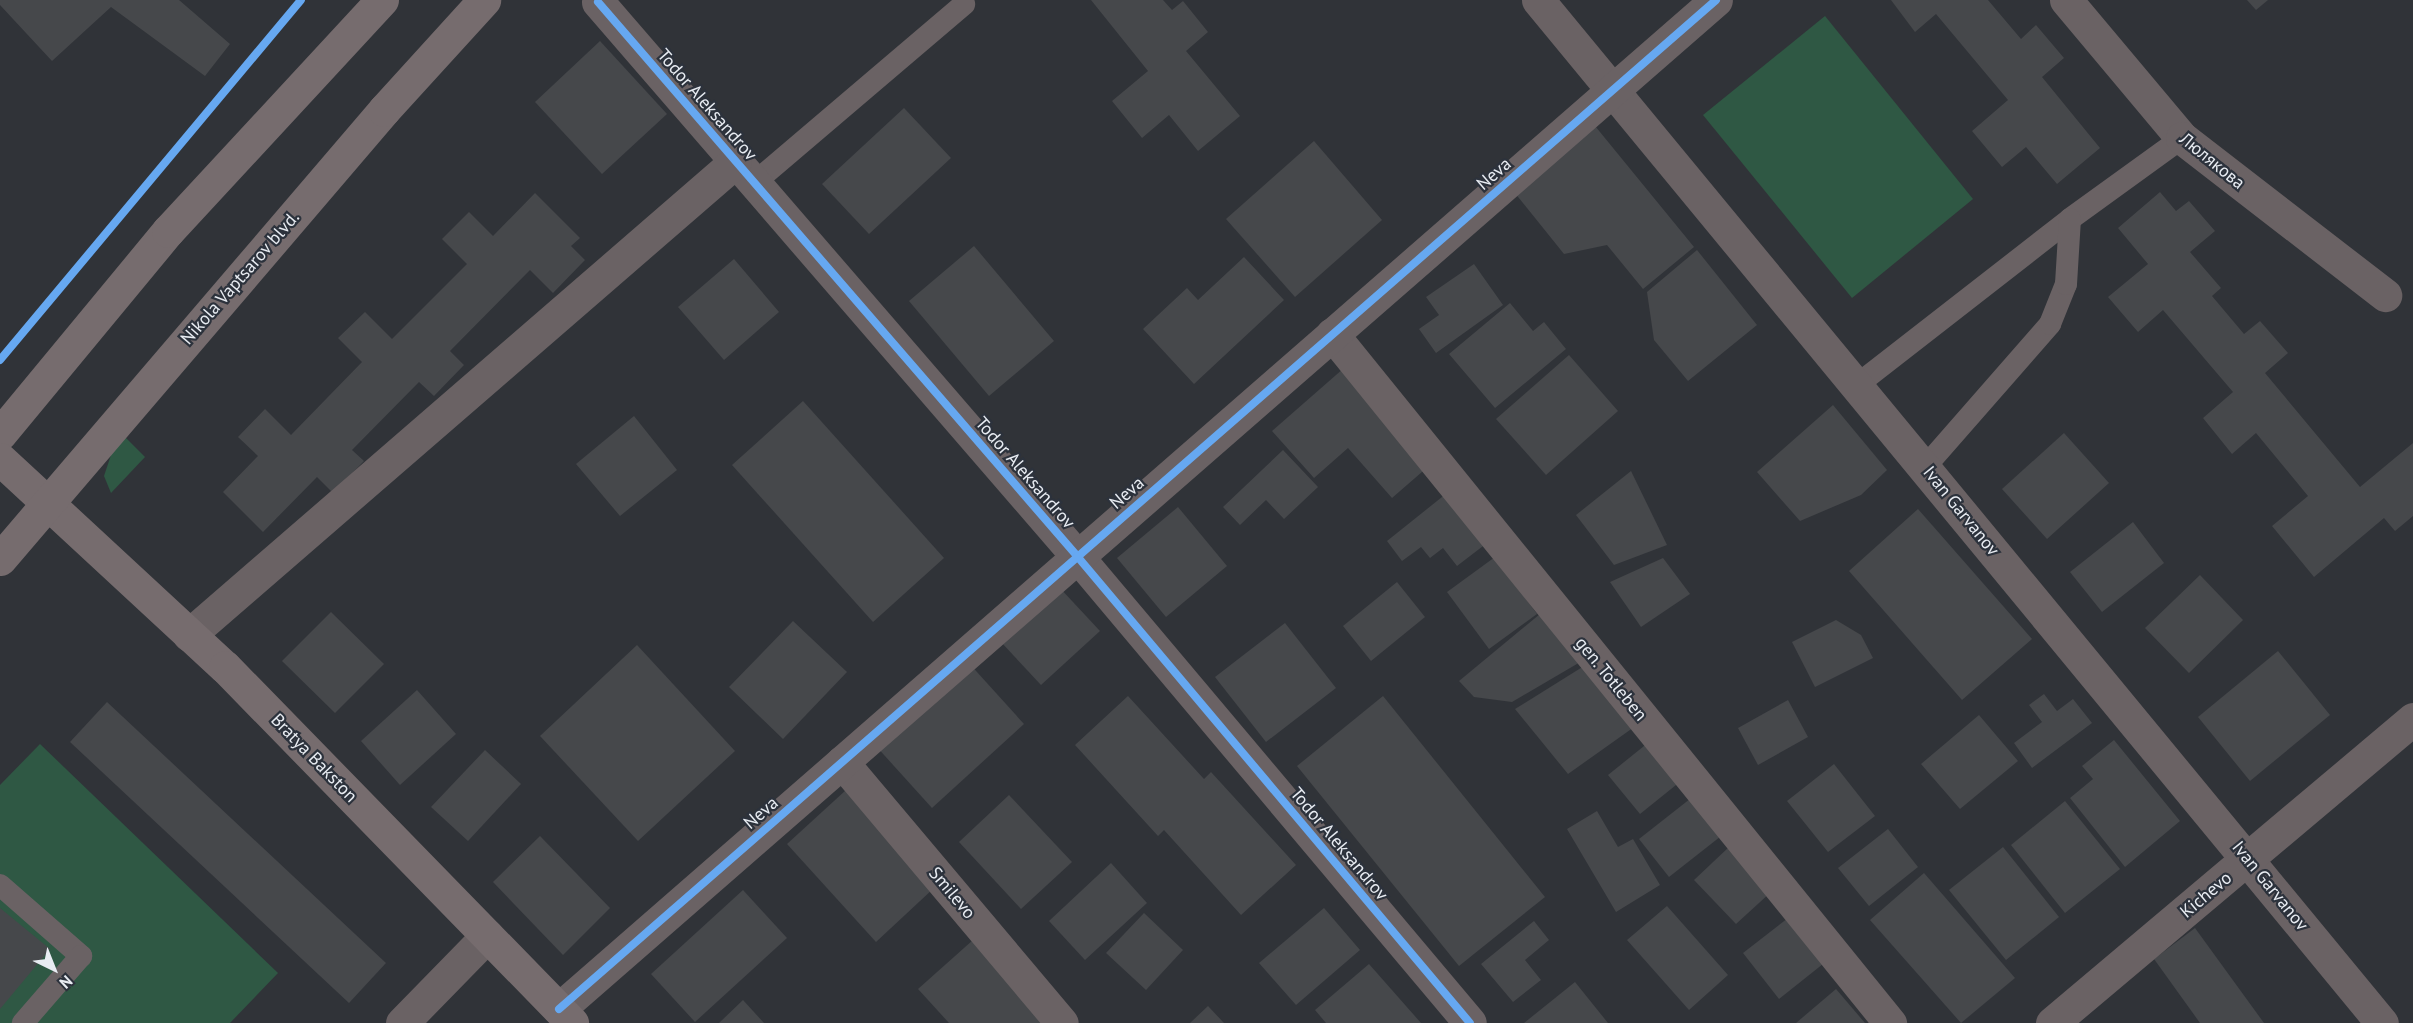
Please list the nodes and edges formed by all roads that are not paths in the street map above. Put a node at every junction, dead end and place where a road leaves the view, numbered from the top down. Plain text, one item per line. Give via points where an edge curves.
1 (382, 0) edge
2 (484, 0) edge
3 (1538, 0) edge
4 (1716, 0) edge
5 (2066, 0) edge
6 (598, 2) dead end
7 (964, 4) dead end
8 (1613, 89) junction
9 (2182, 138) junction
10 (745, 172) junction
11 (2070, 219) junction
12 (2385, 295) dead end
13 (1332, 334) junction
14 (1857, 385) junction
15 (0, 434) edge
16 (0, 459) edge
17 (1925, 467) junction
18 (48, 502) junction
19 (1077, 556) junction
20 (0, 559) edge
21 (189, 635) junction
22 (2413, 719) edge
23 (842, 762) junction
24 (2249, 860) junction
25 (0, 885) edge
26 (488, 936) junction
27 (565, 1016) edge
28 (23, 1023) edge
29 (402, 1023) edge
30 (1062, 1023) edge
31 (1470, 1023) edge
32 (1890, 1023) edge
33 (2052, 1023) edge
34 (2382, 1023) edge

1 - 15 street via 168,231
2 - 18 street, Nikola Vaptsarov blvd. via 384,110
3 - 8 street, Ivan Garvanov
4 - 8 street, Neva
5 - 9 street, Люлякова
6 - 10 street, Todor Aleksandrov
7 - 10 lane
8 - 13 street, Neva
8 - 14 street, Ivan Garvanov
9 - 11 lane
9 - 12 street, Люлякова
10 - 19 street, Todor Aleksandrov
10 - 21 street
11 - 14 lane
11 - 17 lane via 2066,284 2050,324
13 - 19 street, Neva
13 - 32 street, gen. Totleben
14 - 17 street, Ivan Garvanov
16 - 18 street, Bratya Bakston
17 - 24 street, Ivan Garvanov
18 - 20 street, Nikola Vaptsarov blvd.
18 - 21 street, Bratya Bakston
19 - 23 street, Neva
19 - 31 street, Todor Aleksandrov
21 - 26 street, Bratya Bakston
22 - 24 street, Kichevo
23 - 27 street, Neva
23 - 30 street, Smilevo
24 - 33 street, Kichevo
24 - 34 street, Ivan Garvanov
25 - 28 lane via 81,956
26 - 27 street, Bratya Bakston
26 - 29 street

